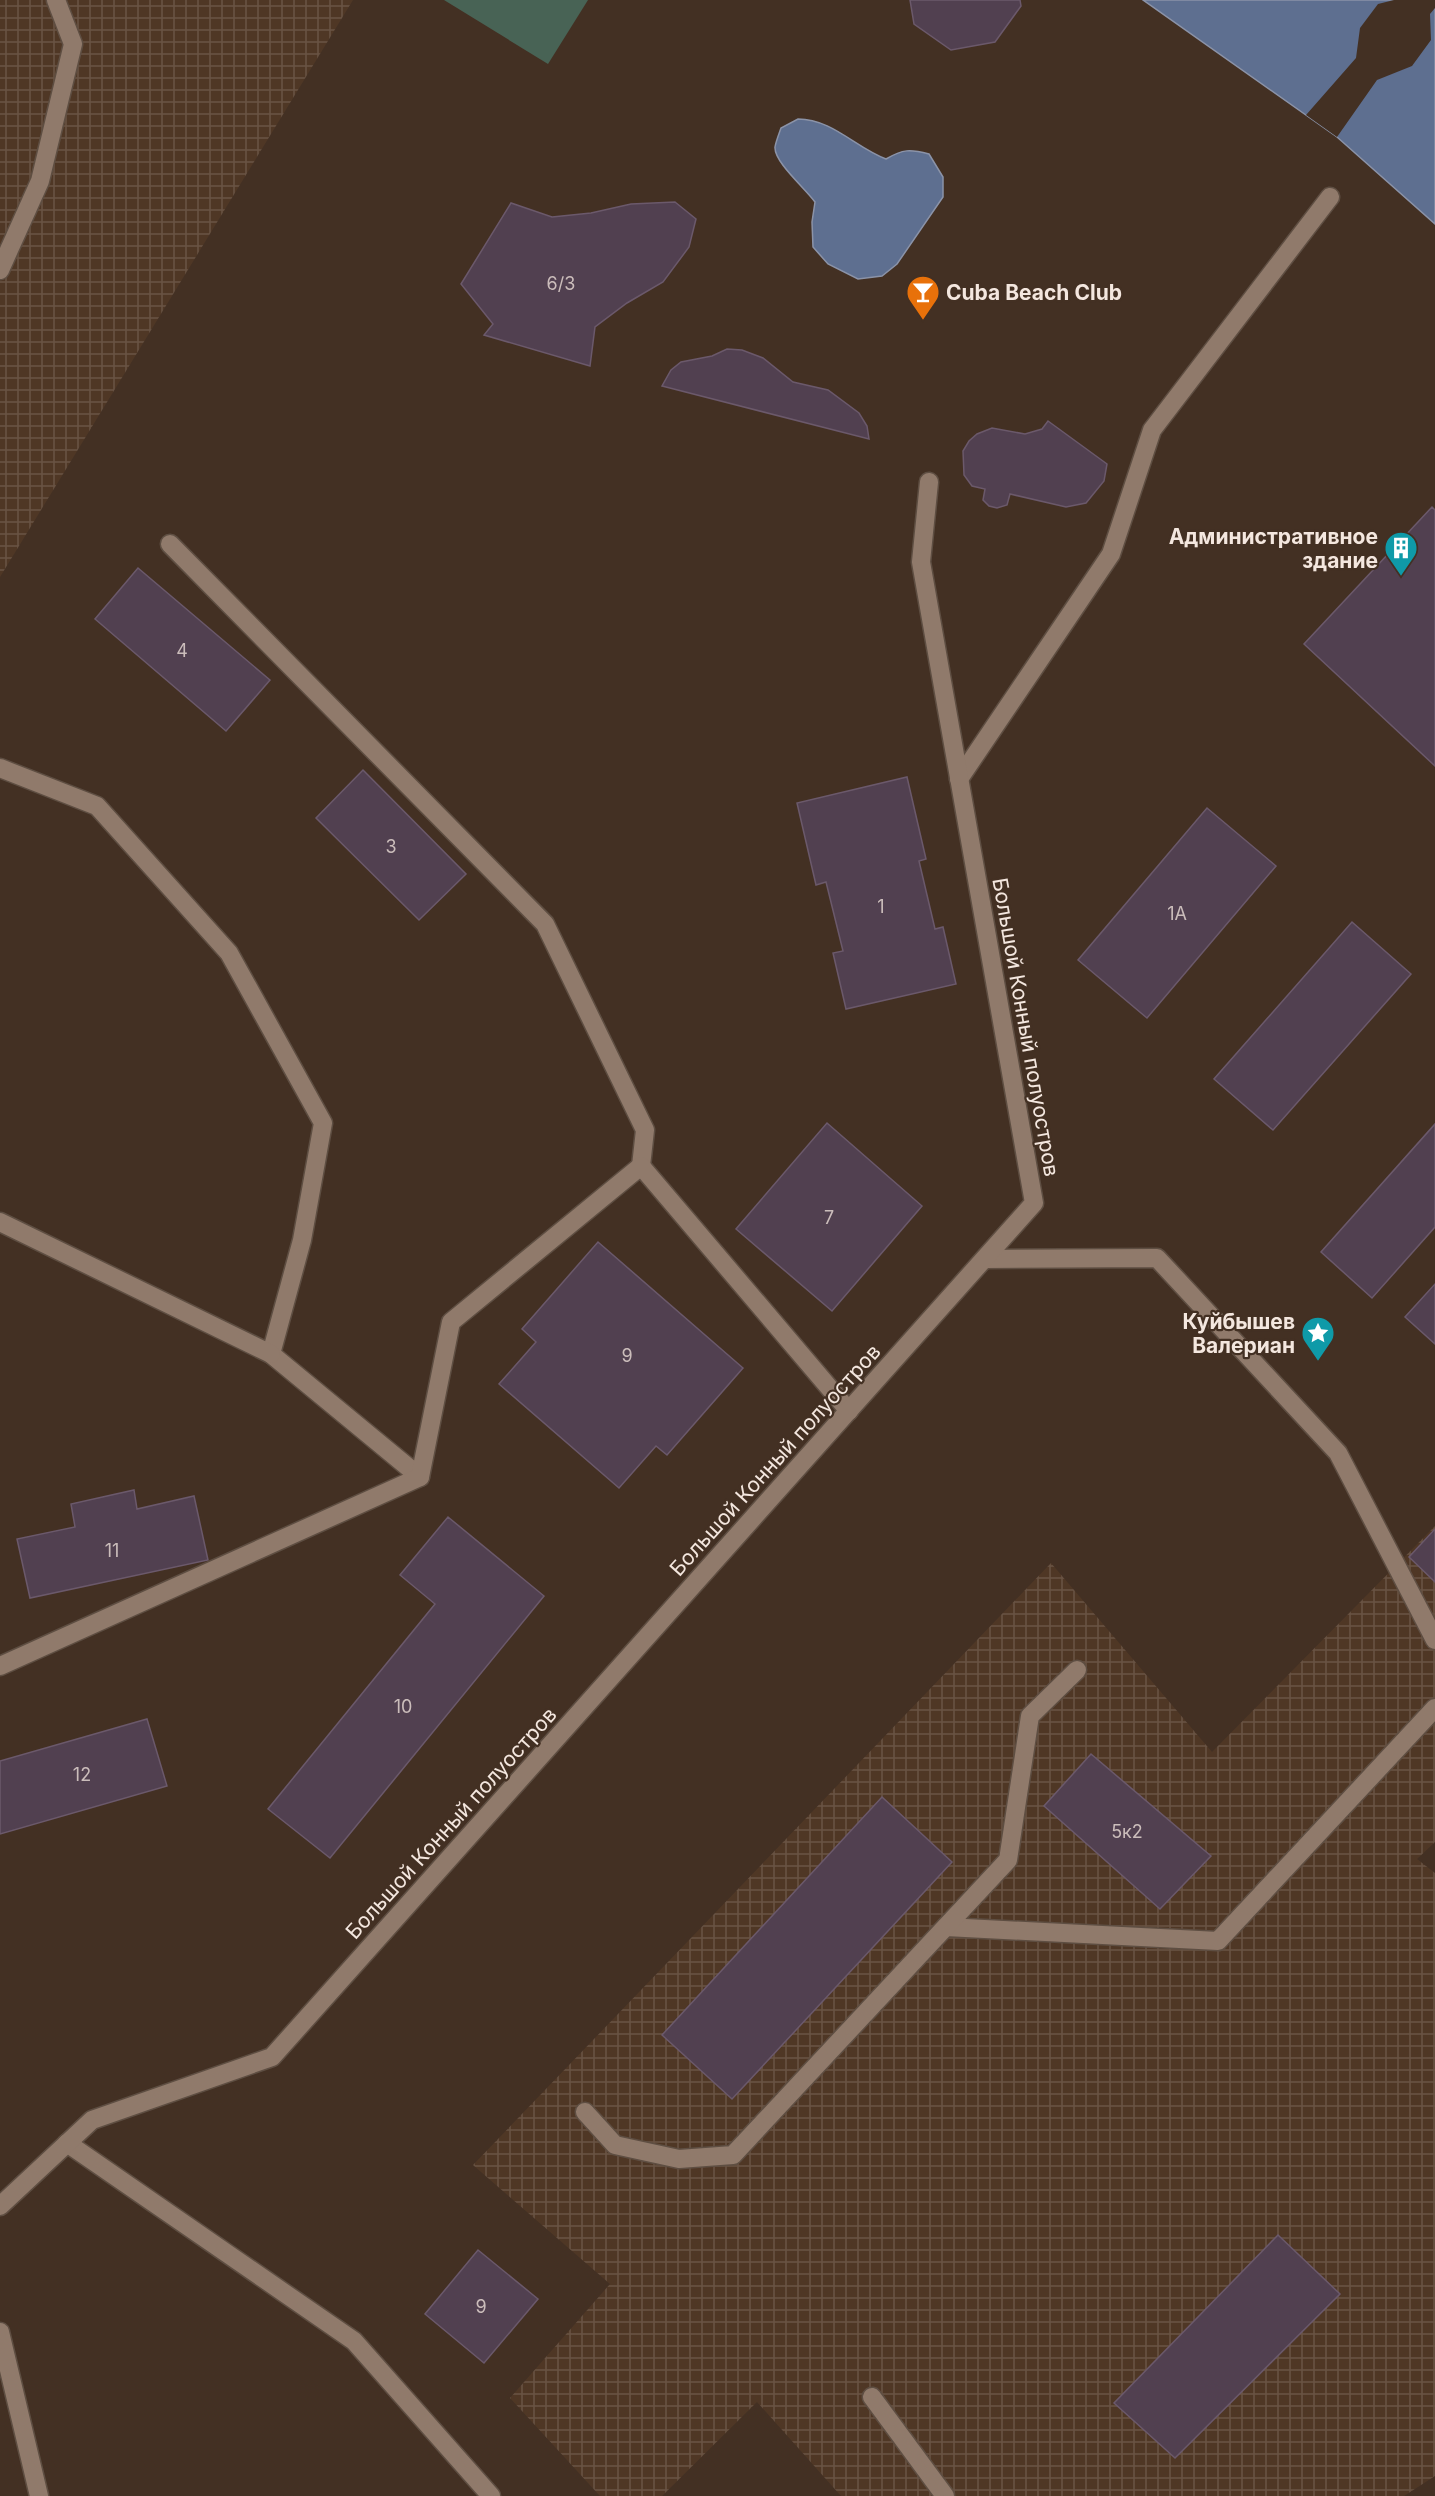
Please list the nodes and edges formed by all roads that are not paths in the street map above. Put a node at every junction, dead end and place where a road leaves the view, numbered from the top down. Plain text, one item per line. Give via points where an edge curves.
1 (56, 0) edge
2 (1330, 197) dead end
3 (0, 270) edge
4 (929, 482) dead end
5 (170, 544) dead end
6 (0, 768) edge
7 (959, 779) junction
8 (641, 1166) junction
9 (0, 1222) edge
10 (985, 1259) junction
11 (271, 1354) junction
12 (849, 1411) junction
13 (420, 1477) junction
14 (1435, 1640) edge
15 (0, 1666) edge
16 (1077, 1670) dead end
17 (1435, 1708) edge
18 (946, 1927) junction
19 (585, 2112) dead end
20 (68, 2143) junction
21 (0, 2206) edge
22 (0, 2332) edge
23 (872, 2397) dead end
24 (39, 2496) edge
25 (491, 2496) edge
26 (945, 2496) edge

1 - 3 street via 73,44 40,181
2 - 7 street via 1152,430 1111,554
4 - 7 street, Большой Конный полуостров via 921,562
5 - 8 street via 545,924 645,1130
6 - 11 street via 97,806 229,953 323,1123 302,1240
7 - 10 street, Большой Конный полуостров via 1034,1203
8 - 12 street
8 - 13 street via 451,1322
9 - 11 street
10 - 12 street, Большой Конный полуостров
10 - 14 street via 1157,1258 1338,1453
11 - 13 street
12 - 20 street, Большой Конный полуостров via 272,2057 92,2120
13 - 15 street
16 - 18 street via 1030,1716 1008,1860
17 - 18 street via 1218,1941
18 - 19 street via 733,2155 679,2159 615,2145
20 - 21 street, Большой Конный полуостров
20 - 25 street via 354,2341
22 - 24 street
23 - 26 street

